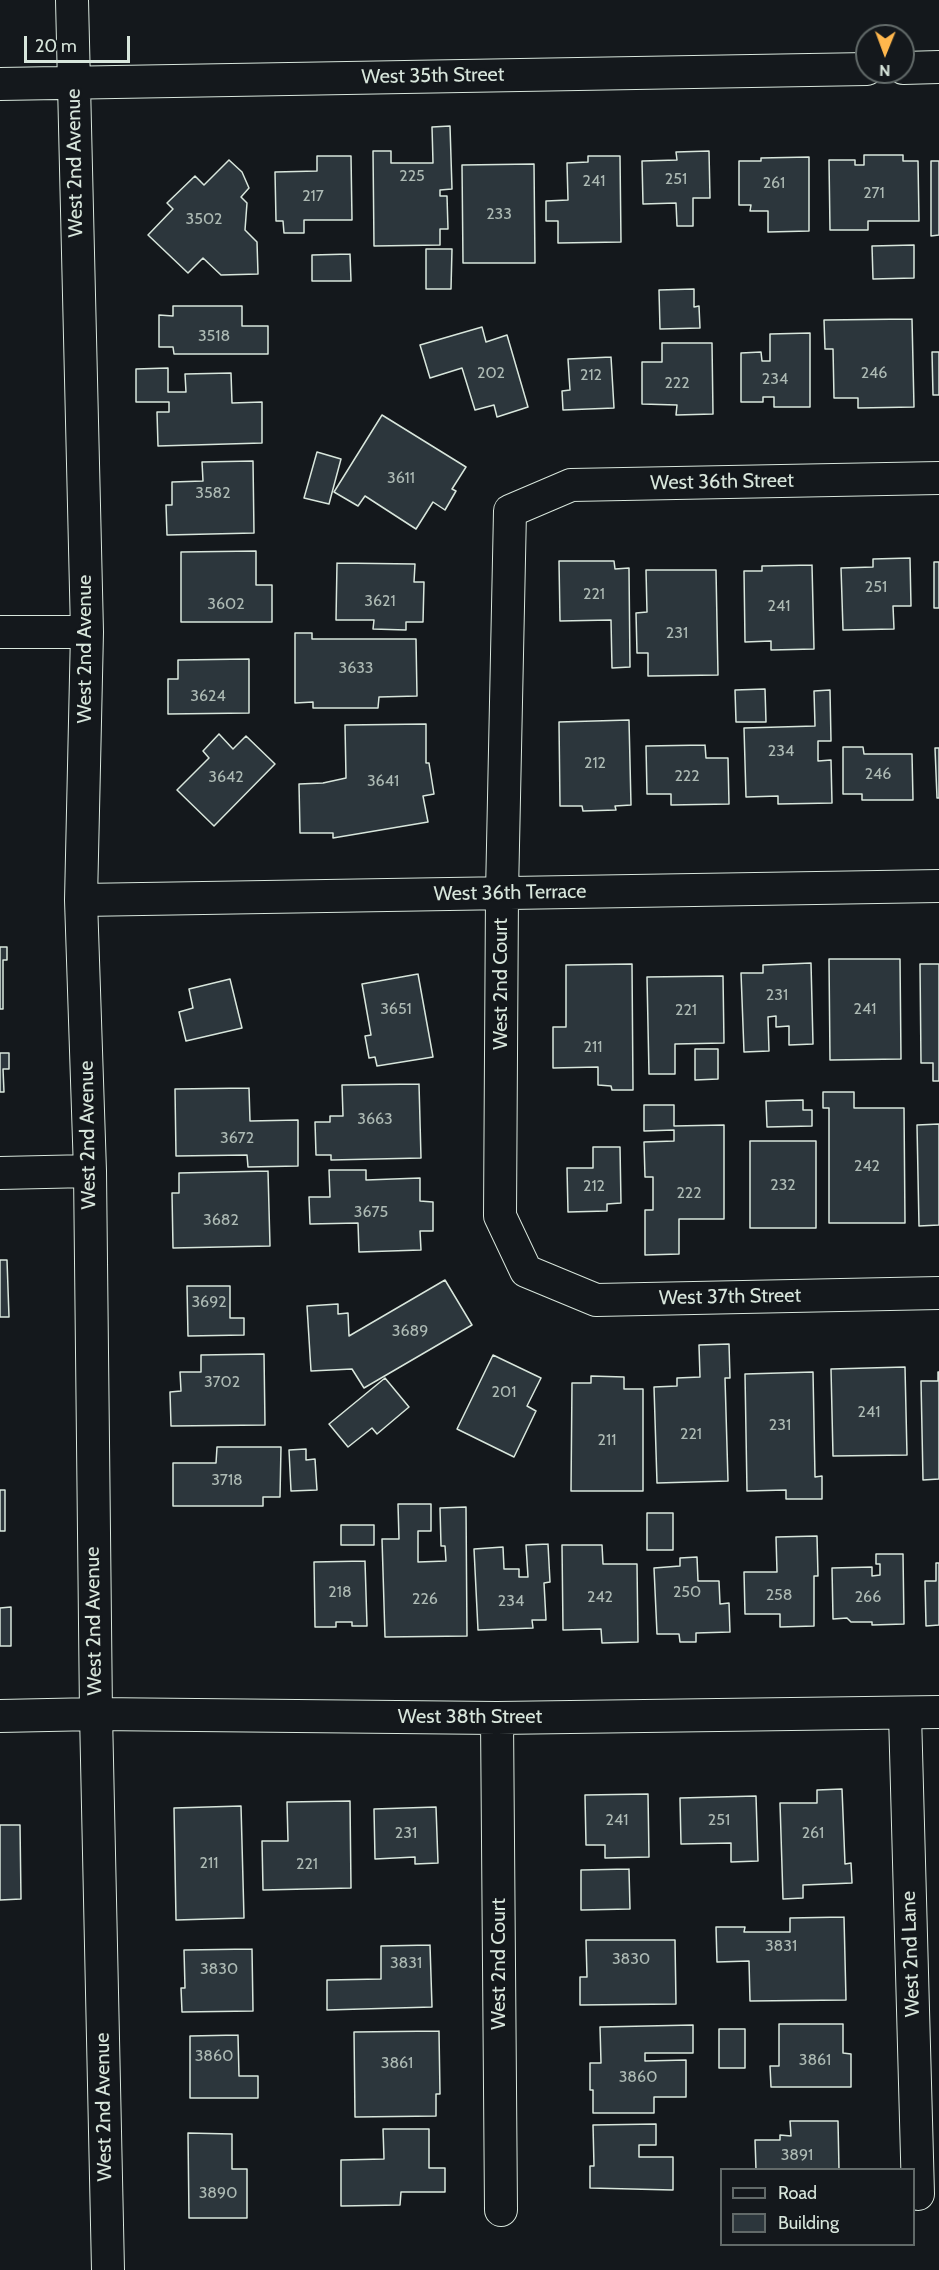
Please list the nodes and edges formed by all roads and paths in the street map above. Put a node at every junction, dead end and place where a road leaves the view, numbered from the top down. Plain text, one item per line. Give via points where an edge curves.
1 (72, 0) edge
2 (939, 67) edge
3 (915, 68) edge
4 (855, 69) edge
5 (73, 83) junction
6 (0, 84) edge
7 (939, 478) edge
8 (510, 511) joint
9 (0, 632) edge
10 (87, 632) junction
11 (939, 885) edge
12 (502, 893) junction
13 (81, 900) junction
14 (90, 1171) junction
15 (0, 1173) edge
16 (526, 1271) joint
17 (939, 1293) edge
18 (939, 1712) edge
19 (96, 1714) junction
20 (905, 1714) junction
21 (0, 1716) edge
22 (497, 1718) junction
23 (918, 2194) dead end
24 (501, 2210) dead end
25 (108, 2270) edge

1 - 5 street, West 2nd Avenue
2 - 3 street
4 - 5 street, West 35th Street
5 - 6 street, West 35th Street
5 - 10 street, West 2nd Avenue
7 - 8 street, West 36th Street via 571,485
8 - 12 street, West 2nd Court
9 - 10 street
10 - 13 street, West 2nd Avenue
11 - 12 street, West 36th Terrace
12 - 13 street, West 36th Terrace
12 - 16 street, West 2nd Court via 500,1216
13 - 14 street, West 2nd Avenue
14 - 15 street
14 - 19 street, West 2nd Avenue
16 - 17 street, West 37th Street via 597,1300
18 - 20 street, West 38th Street
19 - 21 street, West 38th Street
19 - 22 street, West 38th Street
19 - 25 street, West 2nd Avenue
20 - 22 street, West 38th Street
20 - 23 street, West 2nd Lane
22 - 24 street, West 2nd Court

